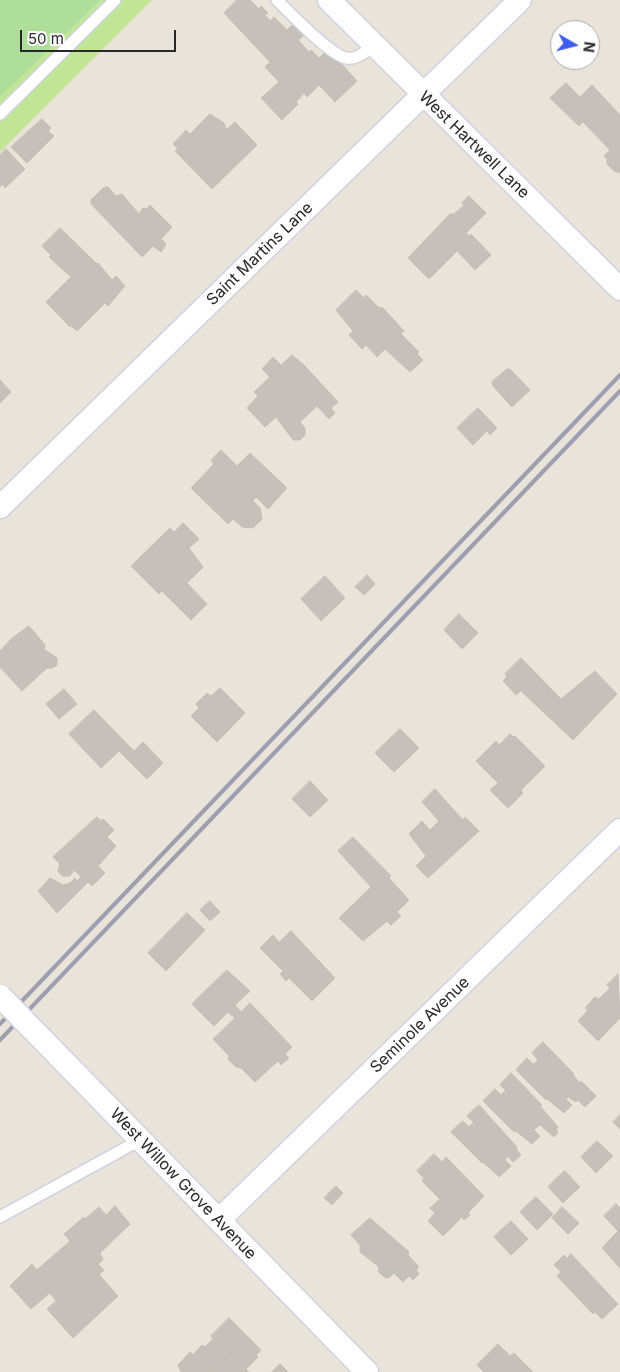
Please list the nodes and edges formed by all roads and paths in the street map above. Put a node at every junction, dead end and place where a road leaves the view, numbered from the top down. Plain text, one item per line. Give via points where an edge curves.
1 (115, 0) edge
2 (277, 0) edge
3 (329, 0) edge
4 (520, 0) edge
5 (374, 46) junction
6 (423, 96) junction
7 (0, 114) edge
8 (620, 289) edge
9 (0, 507) edge
10 (620, 830) edge
11 (0, 996) edge
12 (140, 1140) junction
13 (0, 1217) edge
14 (218, 1220) junction
15 (367, 1372) edge

1 - 7 lane
2 - 5 lane via 298,22 346,58 358,56
3 - 5 street, West Hartwell Lane
4 - 6 street, Saint Martins Lane
5 - 6 street, West Hartwell Lane
6 - 8 street, West Hartwell Lane
6 - 9 street, Saint Martins Lane
10 - 14 street, Seminole Avenue
11 - 12 street, West Willow Grove Avenue, bridge
12 - 13 lane
12 - 14 street, West Willow Grove Avenue
14 - 15 street, West Willow Grove Avenue

